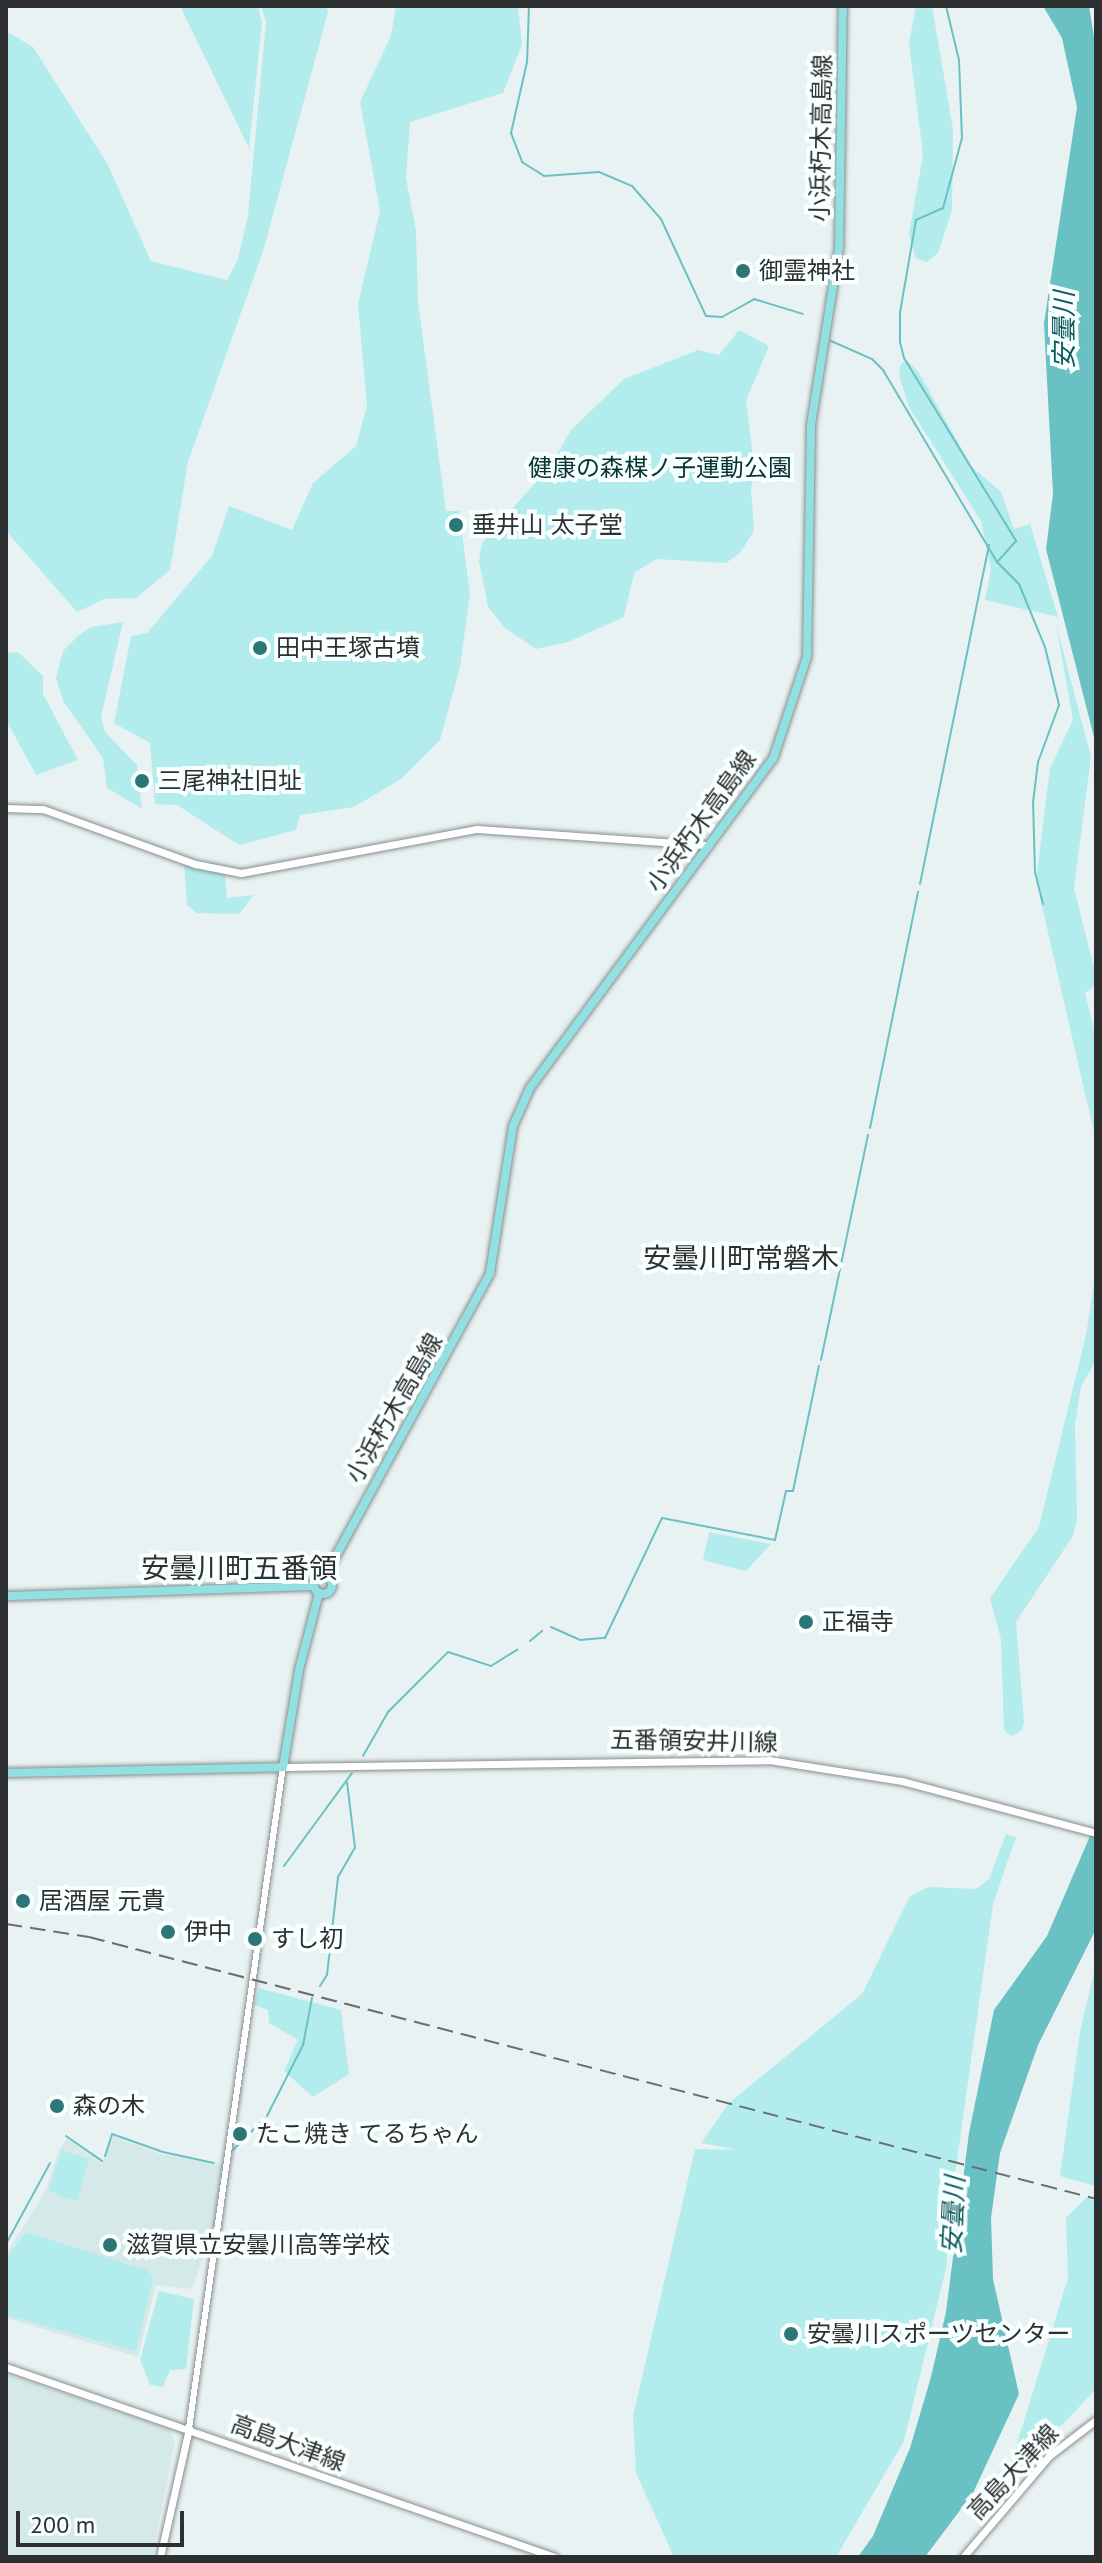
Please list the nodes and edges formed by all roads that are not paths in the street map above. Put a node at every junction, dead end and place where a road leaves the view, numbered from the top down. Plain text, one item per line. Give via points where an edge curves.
1 (843, 6) edge
2 (6, 808) edge
3 (708, 845) junction
4 (325, 1576) junction
5 (317, 1589) junction
6 (6, 1596) edge
7 (283, 1767) junction
8 (6, 1773) edge
9 (1096, 1833) edge
10 (6, 2367) edge
11 (1096, 2420) edge
12 (189, 2428) junction
13 (160, 2557) edge
14 (555, 2557) edge
15 (963, 2557) edge

1 - 3 main road, 小浜朽木高島線 via 839,248 811,425 807,657 773,759
2 - 3 main road via 43,809 195,864 241,873 477,829
3 - 4 main road, 小浜朽木高島線 via 530,1088 513,1126 490,1273
4 - 5 main road, 小浜朽木高島線 via 317,1578
4 - 5 main road, 小浜朽木高島線 via 331,1588
5 - 6 main road
5 - 7 main road, 小浜朽木高島線
7 - 8 main road
7 - 9 main road, 五番領安井川線 via 732,1758 834,1767
7 - 12 street
10 - 12 main road, 高島大津線
11 - 15 main road, 高島大津線 via 1049,2456
12 - 13 main road
12 - 14 main road, 高島大津線

